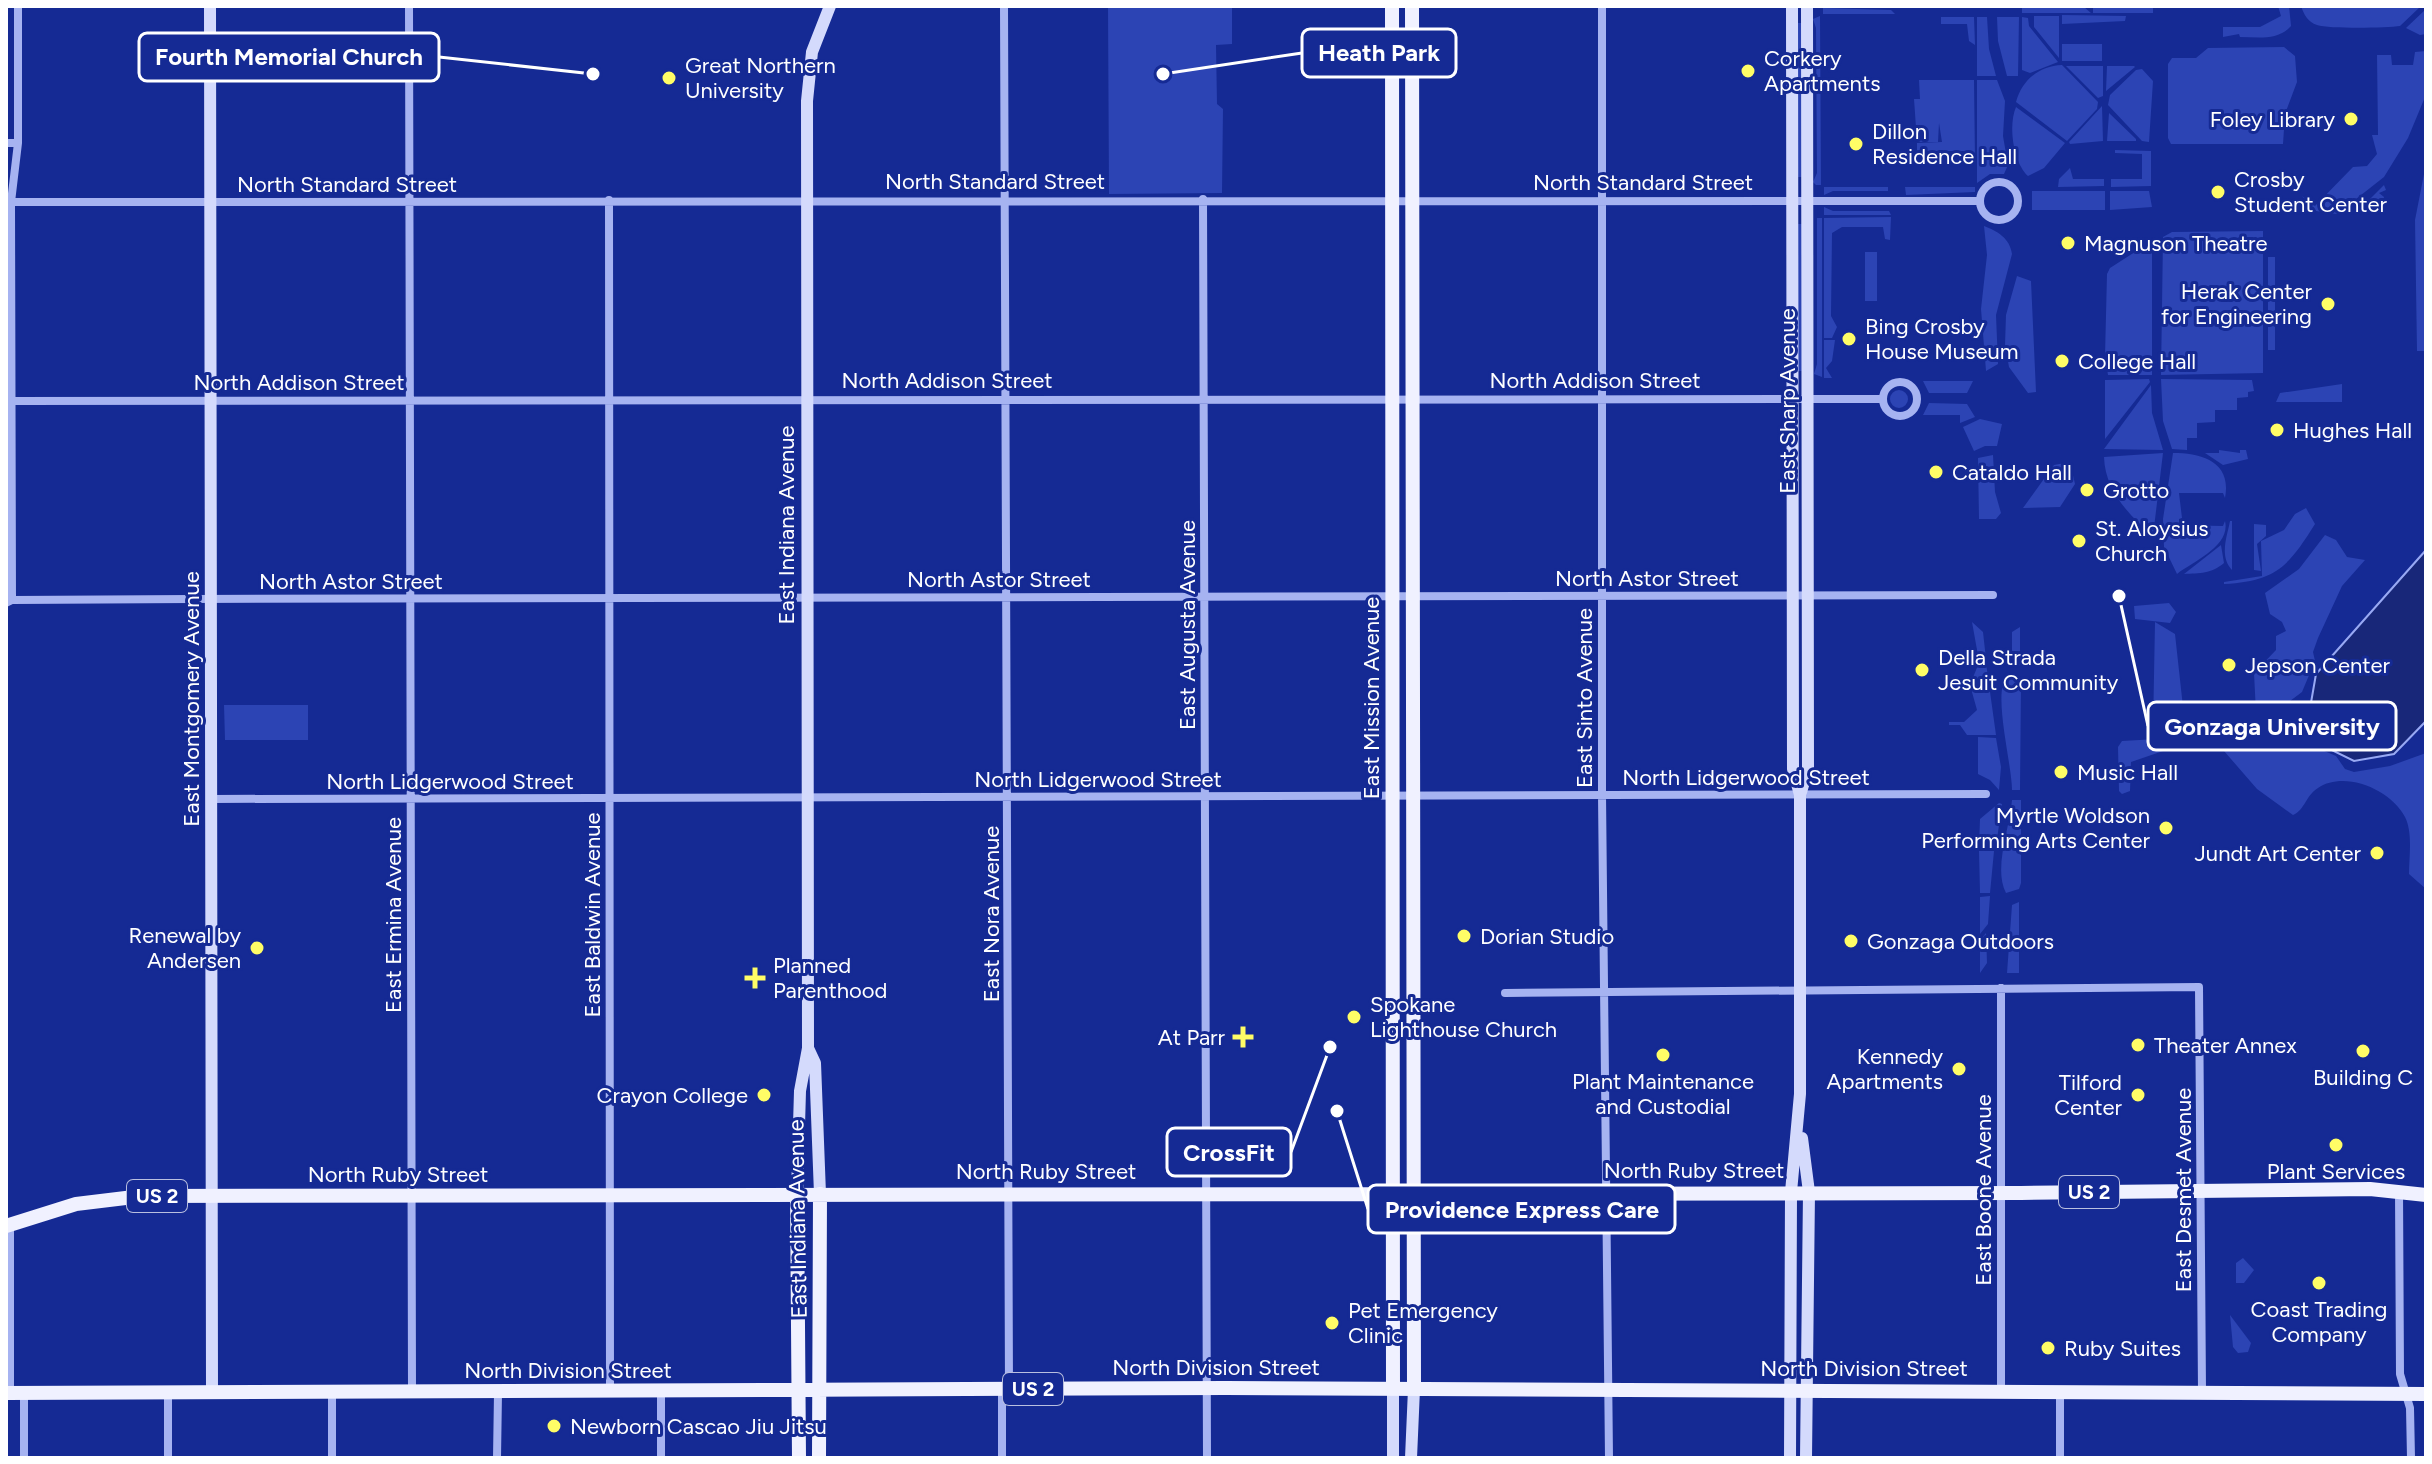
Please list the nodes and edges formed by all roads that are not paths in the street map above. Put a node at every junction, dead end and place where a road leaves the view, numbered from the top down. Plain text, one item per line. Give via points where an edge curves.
1 (18, 6) edge
2 (210, 6) edge
3 (409, 6) edge
4 (830, 6) edge
5 (1004, 6) edge
6 (1392, 6) edge
7 (1412, 6) edge
8 (1602, 6) edge
9 (1792, 6) edge
10 (1807, 6) edge
11 (6, 143) edge
12 (18, 143) junction
13 (807, 199) junction
14 (1203, 199) junction
15 (1391, 199) junction
16 (1413, 199) junction
17 (609, 200) junction
18 (1005, 200) junction
19 (1601, 201) junction
20 (1793, 201) junction
21 (1808, 201) junction
22 (1980, 201) junction
23 (11, 202) junction
24 (410, 202) junction
25 (210, 203) junction
26 (9, 298) edge
27 (1392, 397) junction
28 (1413, 397) junction
29 (1006, 398) junction
30 (1204, 398) junction
31 (1601, 398) junction
32 (609, 399) junction
33 (808, 399) junction
34 (1793, 399) junction
35 (1808, 399) junction
36 (1883, 399) junction
37 (410, 400) junction
38 (11, 401) junction
39 (211, 401) junction
40 (8, 455) edge
41 (1993, 595) dead end
42 (1393, 596) junction
43 (1601, 596) junction
44 (1800, 596) junction
45 (808, 597) junction
46 (1008, 597) junction
47 (1205, 597) junction
48 (1416, 597) junction
49 (610, 598) junction
50 (211, 599) junction
51 (411, 600) junction
52 (9, 601) edge
53 (1986, 794) dead end
54 (1602, 795) junction
55 (1800, 795) junction
56 (1206, 796) junction
57 (1394, 796) junction
58 (1414, 796) junction
59 (1009, 797) junction
60 (610, 798) junction
61 (808, 798) junction
62 (211, 799) junction
63 (411, 799) junction
64 (2001, 988) junction
65 (1800, 990) junction
66 (1603, 991) junction
67 (1505, 993) dead end
68 (808, 1048) junction
69 (1799, 1123) junction
70 (2399, 1191) junction
71 (1605, 1192) junction
72 (1791, 1192) junction
73 (1809, 1192) junction
74 (2201, 1192) junction
75 (1008, 1193) junction
76 (1394, 1193) junction
77 (2000, 1193) junction
78 (797, 1194) junction
79 (820, 1194) junction
80 (1208, 1194) junction
81 (1416, 1194) junction
82 (212, 1195) junction
83 (610, 1195) junction
84 (2426, 1195) edge
85 (412, 1196) junction
86 (8, 1225) edge
87 (1207, 1388) junction
88 (1006, 1389) junction
89 (1393, 1389) junction
90 (1414, 1389) junction
91 (1609, 1389) junction
92 (1789, 1390) junction
93 (1807, 1390) junction
94 (332, 1391) junction
95 (610, 1391) junction
96 (661, 1391) junction
97 (798, 1391) junction
98 (821, 1391) junction
99 (2001, 1391) junction
100 (2060, 1391) junction
101 (212, 1392) junction
102 (2202, 1392) junction
103 (13, 1393) edge
104 (168, 1393) junction
105 (412, 1393) junction
106 (498, 1393) junction
107 (2405, 1394) junction
108 (2426, 1394) edge
109 (24, 1458) edge
110 (168, 1458) edge
111 (332, 1458) edge
112 (497, 1458) edge
113 (661, 1458) edge
114 (799, 1458) edge
115 (819, 1458) edge
116 (1002, 1458) edge
117 (1207, 1458) edge
118 (1393, 1458) edge
119 (1411, 1458) edge
120 (1609, 1458) edge
121 (1790, 1458) edge
122 (1806, 1458) edge
123 (2060, 1458) edge
124 (2411, 1458) edge

1 - 12 street
2 - 25 street, East Montgomery Avenue
3 - 24 street, East Ermina Avenue
4 - 13 street, East Indiana Avenue via 812,52
5 - 18 street, East Nora Avenue
6 - 15 main road, East Mission Avenue
7 - 16 main road, East Mission Avenue
8 - 19 street, East Sinto Avenue
9 - 20 street, East Sharp Avenue
10 - 21 street, East Sharp Avenue
11 - 12 street
12 - 23 street
13 - 17 street, North Standard Street
13 - 18 street, North Standard Street
13 - 33 street, East Indiana Avenue
14 - 15 street, North Standard Street
14 - 18 street, North Standard Street
14 - 30 street, East Augusta Avenue
15 - 16 street, North Standard Street
15 - 27 main road, East Mission Avenue
16 - 19 street, North Standard Street
16 - 28 main road, East Mission Avenue
17 - 24 street, North Standard Street
17 - 32 street, East Baldwin Avenue
18 - 29 street, East Nora Avenue
19 - 20 street, North Standard Street
19 - 31 street, East Sinto Avenue
20 - 21 street, North Standard Street
20 - 34 street, East Sharp Avenue
21 - 22 street, North Standard Street
21 - 35 street, East Sharp Avenue
22 - 22 street, North Standard Street via 1984,189 1994,183 2011,186 2017,196 2012,214 2001,219 1989,217
23 - 25 street, North Standard Street
23 - 26 street
24 - 25 street, North Standard Street
24 - 37 street, East Ermina Avenue
25 - 39 street, East Montgomery Avenue
26 - 38 street
27 - 28 street, North Addison Street
27 - 30 street, North Addison Street
27 - 42 main road, East Mission Avenue
28 - 31 street, North Addison Street
28 - 48 main road, East Mission Avenue
29 - 30 street, North Addison Street
29 - 33 street, North Addison Street
29 - 46 street, East Nora Avenue
30 - 47 street, East Augusta Avenue
31 - 34 street, North Addison Street
31 - 43 street, East Sinto Avenue
32 - 33 street, North Addison Street
32 - 37 street, North Addison Street
32 - 49 street, East Baldwin Avenue
33 - 45 street, East Indiana Avenue
34 - 35 street, North Addison Street
34 - 44 street, East Sharp Avenue
35 - 36 street, North Addison Street
35 - 44 street, East Sharp Avenue
36 - 36 street via 1886,410 1900,416 1910,413 1917,399 1909,385 1899,382 1886,389
37 - 39 street, North Addison Street
37 - 51 street, East Ermina Avenue
38 - 39 street, North Addison Street
38 - 40 street
39 - 50 street, East Montgomery Avenue
40 - 52 street
41 - 44 street, North Astor Street
42 - 47 street, North Astor Street
42 - 48 street, North Astor Street
42 - 57 main road, East Mission Avenue
43 - 44 street, North Astor Street
43 - 48 street, North Astor Street
43 - 54 street, East Sinto Avenue
44 - 55 street, East Sharp Avenue via 1793,769
45 - 46 street, North Astor Street
45 - 49 street, North Astor Street
45 - 61 street, East Indiana Avenue
46 - 47 street, North Astor Street
46 - 59 street, East Nora Avenue
47 - 56 street, East Augusta Avenue
48 - 58 main road, East Mission Avenue
49 - 51 street, North Astor Street
49 - 60 street, East Baldwin Avenue
50 - 51 street, North Astor Street
50 - 52 street, North Astor Street
50 - 62 street, East Montgomery Avenue
51 - 63 street, East Ermina Avenue
53 - 55 street, North Lidgerwood Street
54 - 55 street, North Lidgerwood Street
54 - 58 street, North Lidgerwood Street
54 - 66 street, East Sinto Avenue
55 - 65 street, East Sharp Avenue
56 - 57 street, North Lidgerwood Street
56 - 59 street, North Lidgerwood Street
56 - 80 street, East Augusta Avenue
57 - 58 street, North Lidgerwood Street
57 - 76 main road, East Mission Avenue
58 - 81 main road, East Mission Avenue
59 - 61 street, North Lidgerwood Street
59 - 75 street, East Nora Avenue
60 - 61 street, North Lidgerwood Street
60 - 63 street, North Lidgerwood Street
60 - 83 street, East Baldwin Avenue
61 - 68 street, East Indiana Avenue
62 - 63 street, North Lidgerwood Street
62 - 82 street, East Montgomery Avenue
63 - 85 street, East Ermina Avenue
64 - 65 street
64 - 74 street, East Desmet Avenue via 2199,987
64 - 77 street, East Boone Avenue
65 - 66 street
65 - 69 street, East Sharp Avenue
66 - 67 street
66 - 71 street, East Sinto Avenue
68 - 78 street, East Indiana Avenue via 800,1091
68 - 79 street, East Indiana Avenue via 815,1063
69 - 72 street, East Sharp Avenue
69 - 73 street, East Sharp Avenue
70 - 74 main road, North Ruby Street / US 2
70 - 84 main road, North Ruby Street / US 2
70 - 107 street via 2400,1374
71 - 72 main road, North Ruby Street / US 2
71 - 81 main road, North Ruby Street / US 2
71 - 91 street, East Sinto Avenue
72 - 73 main road, North Ruby Street / US 2
72 - 92 street, East Sharp Avenue
73 - 77 main road, North Ruby Street / US 2
73 - 93 street, East Sharp Avenue
74 - 77 main road, North Ruby Street / US 2
74 - 102 street, East Desmet Avenue
75 - 79 main road, North Ruby Street / US 2
75 - 80 main road, North Ruby Street / US 2
75 - 88 street, East Nora Avenue
76 - 80 main road, North Ruby Street / US 2
76 - 81 main road, North Ruby Street / US 2
76 - 89 main road, East Mission Avenue
77 - 99 street, East Boone Avenue
78 - 79 main road, North Ruby Street / US 2
78 - 83 main road, North Ruby Street / US 2
78 - 97 main road, East Indiana Avenue
79 - 98 main road, East Indiana Avenue
80 - 87 street, East Augusta Avenue
81 - 90 main road, East Mission Avenue
82 - 85 main road, North Ruby Street / US 2
82 - 86 main road, North Ruby Street / US 2 via 105,1199
82 - 101 street, East Montgomery Avenue
83 - 85 main road, North Ruby Street / US 2
83 - 95 street, East Baldwin Avenue
85 - 105 street, East Ermina Avenue
86 - 103 street
87 - 88 main road, North Division Street / US 2
87 - 89 main road, North Division Street / US 2
87 - 117 street, East Augusta Avenue
88 - 98 main road, North Division Street / US 2
88 - 116 street, East Nora Avenue
89 - 90 main road, North Division Street / US 2
89 - 118 street
90 - 91 main road, North Division Street / US 2
90 - 119 street
91 - 92 main road, North Division Street / US 2
91 - 120 street, East Sinto Avenue
92 - 93 main road, North Division Street / US 2
92 - 121 street, East Sharp Avenue
93 - 99 main road, North Division Street / US 2
93 - 122 street, East Sharp Avenue
94 - 101 main road, North Division Street / US 2
94 - 105 main road, North Division Street / US 2
94 - 111 street
95 - 96 main road, North Division Street / US 2
95 - 106 main road, North Division Street / US 2
96 - 97 main road, North Division Street / US 2
96 - 113 street
97 - 98 main road, North Division Street / US 2
97 - 114 main road, East Indiana Avenue
98 - 115 main road, East Indiana Avenue
99 - 100 main road, North Division Street / US 2
100 - 102 main road, North Division Street / US 2
100 - 123 street
101 - 104 main road, North Division Street / US 2
102 - 107 main road, North Division Street / US 2
103 - 104 main road, North Division Street / US 2
103 - 109 street
104 - 110 street
105 - 106 main road, North Division Street / US 2
106 - 112 street
107 - 108 main road, North Division Street / US 2
107 - 124 street via 2411,1415

